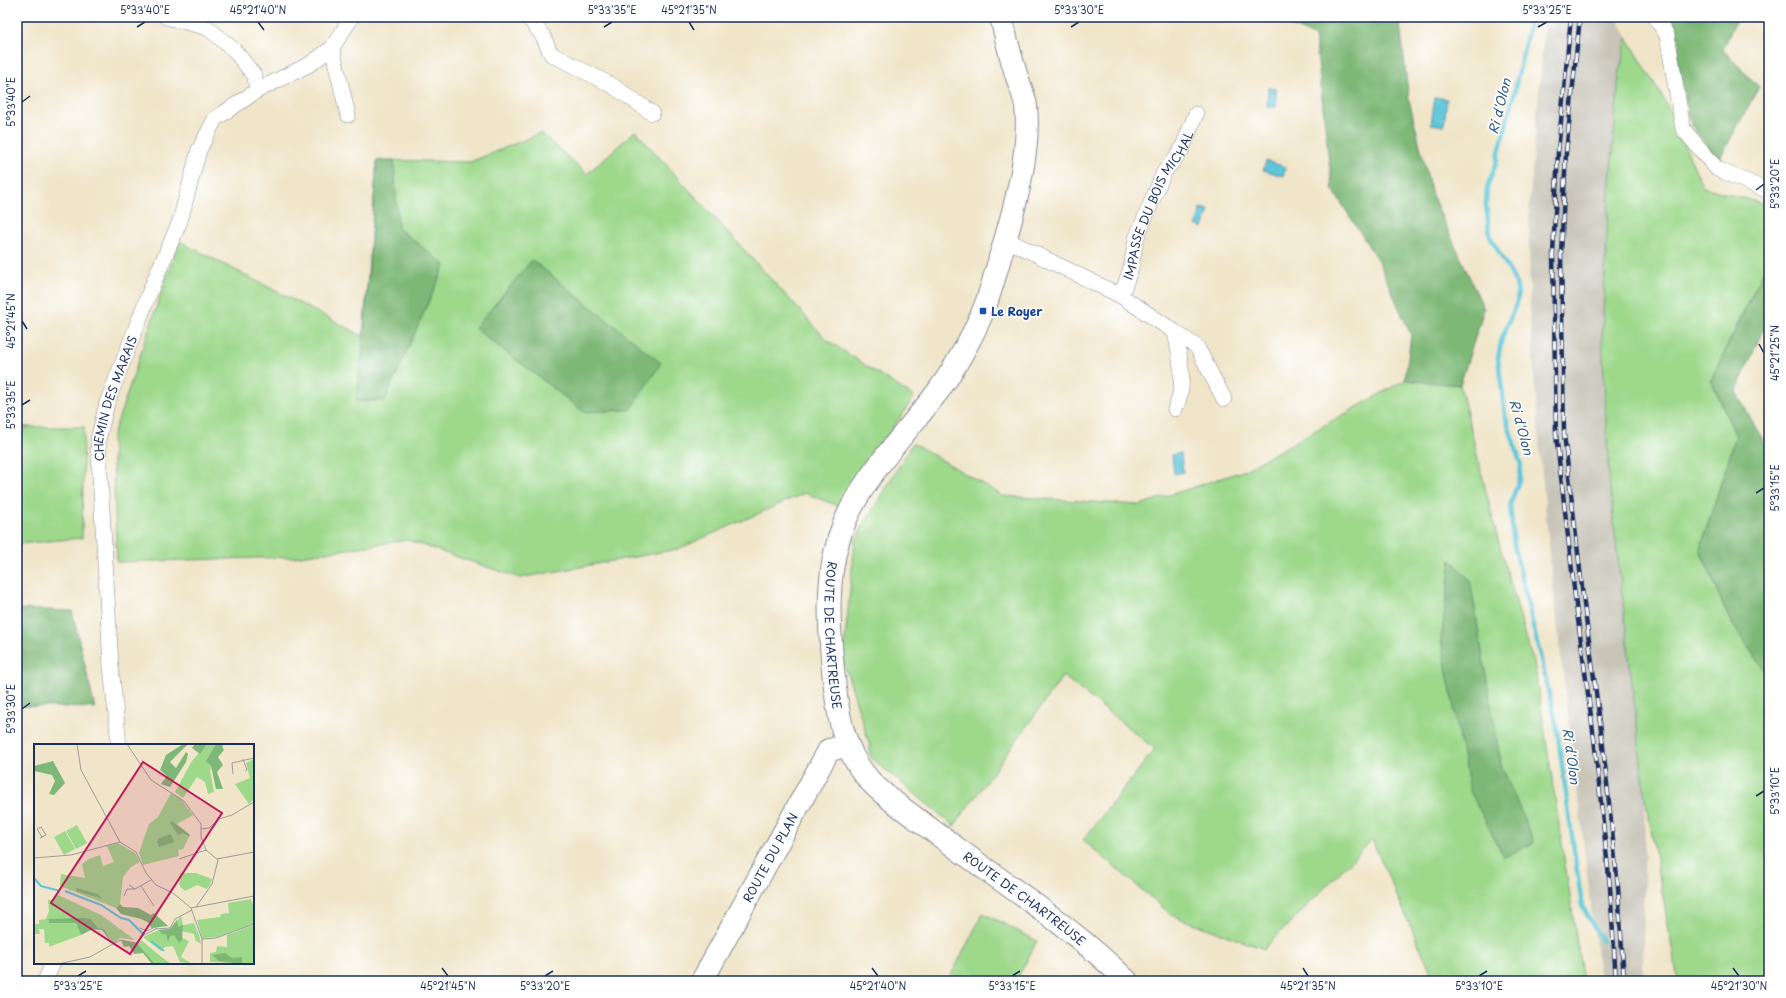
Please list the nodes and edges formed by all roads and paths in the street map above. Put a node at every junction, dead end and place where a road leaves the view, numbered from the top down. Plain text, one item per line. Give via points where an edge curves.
1 (166, 17) edge
2 (352, 17) edge
3 (528, 17) edge
4 (1001, 17) edge
5 (1655, 17) edge
6 (332, 48) junction
7 (258, 90) junction
8 (652, 113) dead end
9 (1196, 114) dead end
10 (348, 115) dead end
11 (1769, 191) edge
12 (1006, 239) junction
13 (1121, 296) junction
14 (1175, 332) junction
15 (1224, 399) dead end
16 (1175, 409) dead end
17 (846, 742) junction
18 (119, 744) edge
19 (53, 964) edge
20 (45, 981) edge
21 (702, 981) edge
22 (1127, 981) edge

1 - 7 street via 208,28 234,50 254,75
2 - 6 street
3 - 8 street via 543,36 551,54 613,86
4 - 12 main road, ROUTE DE CHARTREUSE via 1026,105 1023,163
5 - 11 street via 1667,35 1683,129 1718,169
6 - 7 street, CHEMIN DES MARAIS via 310,64
6 - 10 street
7 - 18 street, CHEMIN DES MARAIS via 215,119 199,150 180,221 110,396 98,440 111,666
9 - 13 street, IMPASSE DU BOIS MICHAL via 1181,151 1164,172 1136,239 1132,268
12 - 13 street, IMPASSE DU BOIS MICHAL
12 - 17 main road, ROUTE DE CHARTREUSE via 983,311 958,358 935,396 863,488 839,536 831,569 830,642 837,709
13 - 14 street, IMPASSE DU BOIS MICHAL
14 - 15 street, IMPASSE DU BOIS MICHAL via 1197,347
14 - 16 street via 1182,367 1181,394
17 - 21 main road, ROUTE DU PLAN via 838,748 829,750
17 - 22 main road, ROUTE DE CHARTREUSE via 872,783 953,846 1050,914
19 - 20 street

